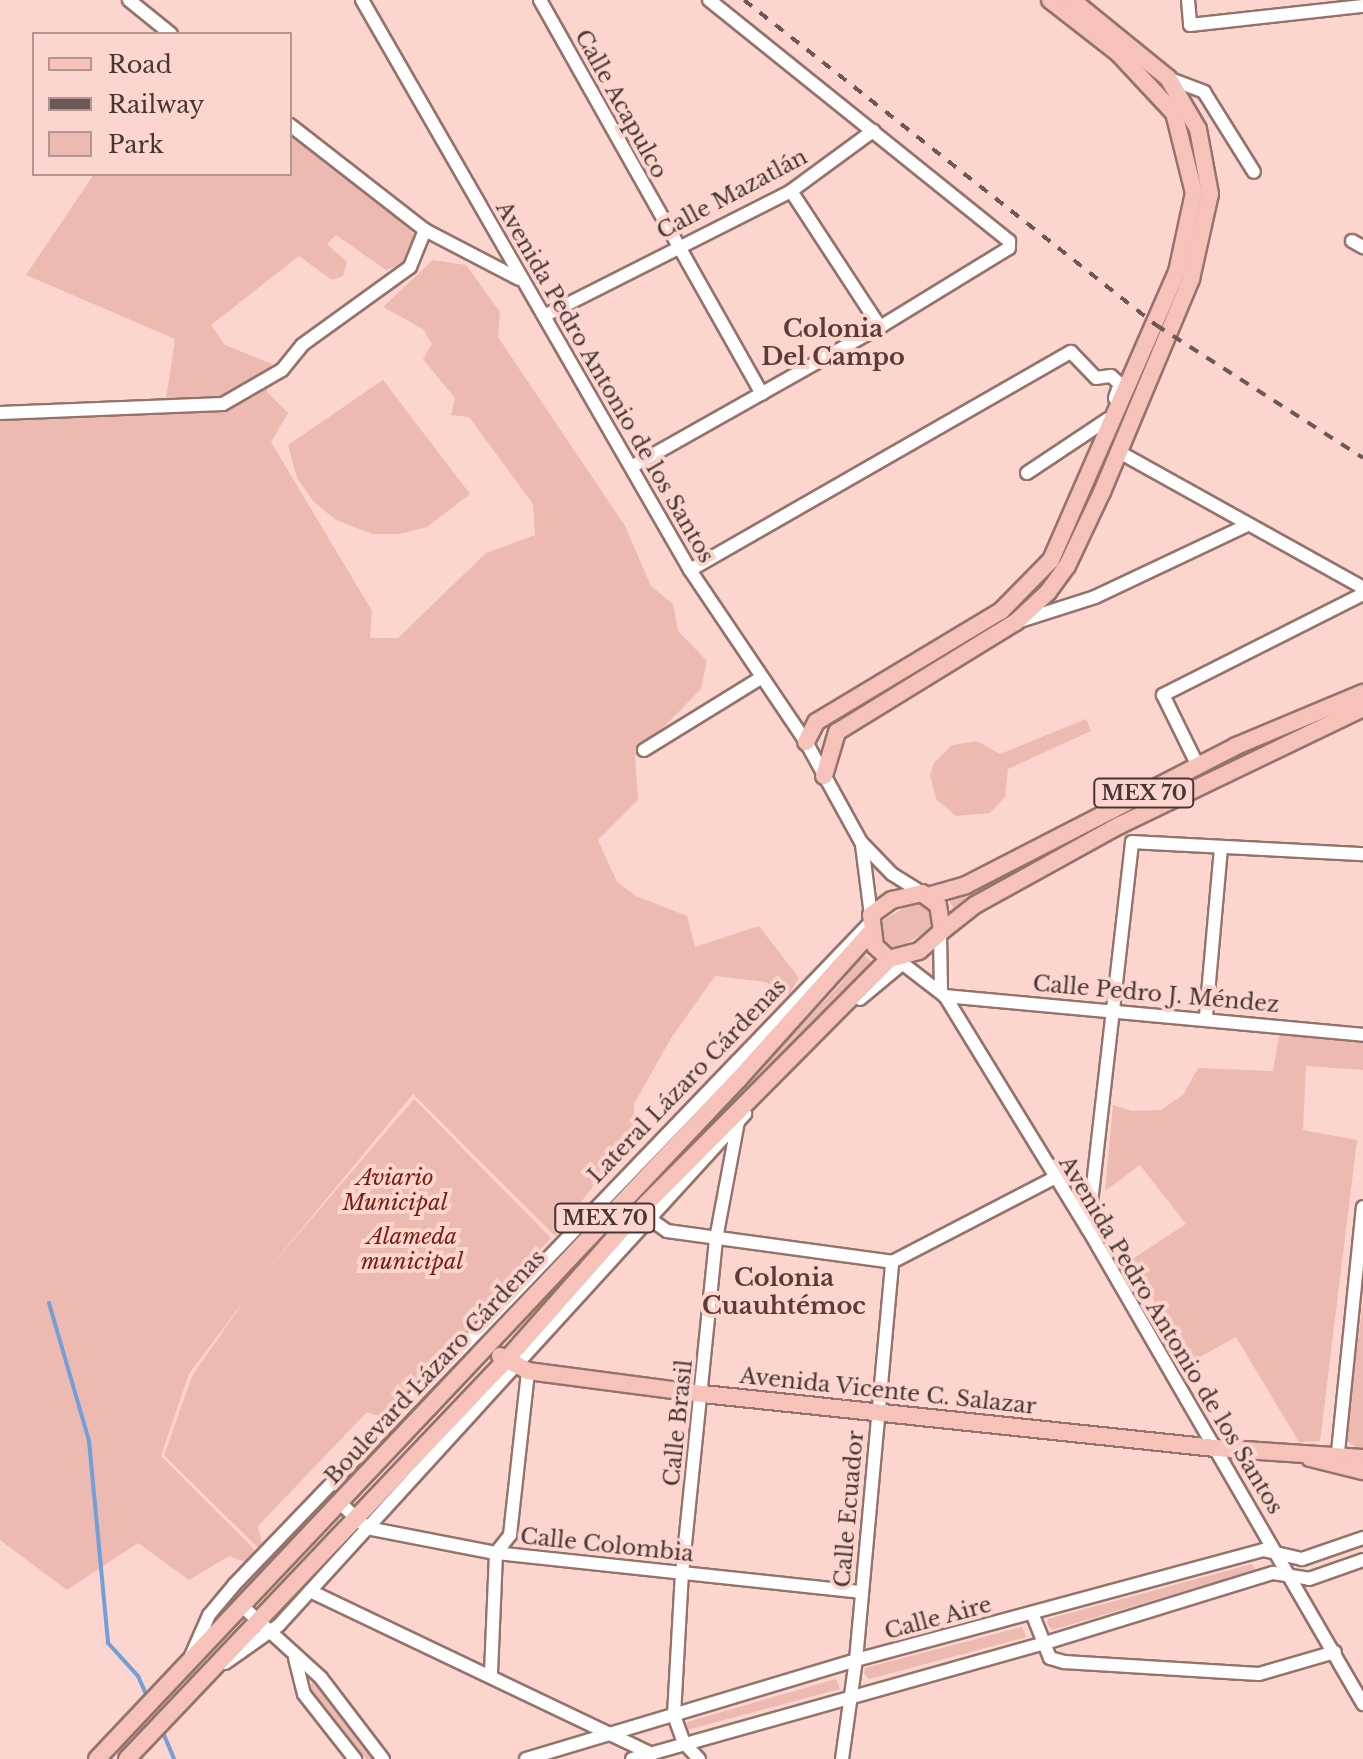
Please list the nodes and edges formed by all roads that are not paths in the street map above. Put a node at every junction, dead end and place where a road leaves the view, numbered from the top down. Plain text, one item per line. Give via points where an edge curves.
1 (129, 0) edge
2 (362, 0) edge
3 (540, 0) edge
4 (709, 0) edge
5 (1050, 0) edge
6 (1072, 0) edge
7 (1188, 0) edge
8 (1363, 6) edge
9 (169, 32) edge
10 (1168, 78) junction
11 (292, 127) edge
12 (873, 131) junction
13 (1254, 172) dead end
14 (791, 191) junction
15 (425, 230) junction
16 (676, 246) junction
17 (522, 280) junction
18 (546, 315) junction
19 (880, 327) junction
20 (762, 394) junction
21 (0, 413) edge
22 (1110, 421) junction
23 (1119, 452) junction
24 (633, 466) junction
25 (1027, 473) dead end
26 (1245, 526) junction
27 (690, 570) junction
28 (1363, 591) edge
29 (1016, 622) junction
30 (759, 679) junction
31 (1363, 693) edge
32 (1363, 708) edge
33 (806, 742) junction
34 (644, 750) dead end
35 (1198, 766) junction
36 (824, 776) junction
37 (1120, 825) junction
38 (861, 842) junction
39 (1132, 842) junction
40 (1221, 849) junction
41 (1363, 854) edge
42 (925, 895) junction
43 (870, 924) junction
44 (941, 932) junction
45 (897, 960) junction
46 (943, 993) junction
47 (1111, 1011) junction
48 (1206, 1016) junction
49 (1363, 1035) edge
50 (738, 1080) junction
51 (744, 1109) junction
52 (1054, 1178) junction
53 (1363, 1207) edge
54 (650, 1219) junction
55 (1088, 1229) junction
56 (716, 1239) junction
57 (892, 1262) junction
58 (483, 1350) junction
59 (517, 1365) junction
60 (703, 1394) junction
61 (879, 1410) junction
62 (1215, 1448) junction
63 (1363, 1458) edge
64 (1337, 1460) junction
65 (1363, 1471) edge
66 (339, 1502) junction
67 (353, 1518) junction
68 (367, 1528) junction
69 (1363, 1538) edge
70 (496, 1553) junction
71 (1279, 1554) junction
72 (1363, 1560) edge
73 (682, 1574) junction
74 (1293, 1577) junction
75 (310, 1591) junction
76 (861, 1592) junction
77 (242, 1606) junction
78 (1032, 1613) junction
79 (266, 1625) junction
80 (1042, 1644) junction
81 (1335, 1652) junction
82 (295, 1658) junction
83 (856, 1660) junction
84 (184, 1667) junction
85 (491, 1673) junction
86 (851, 1698) junction
87 (1363, 1704) edge
88 (674, 1715) junction
89 (122, 1733) junction
90 (615, 1733) junction
91 (684, 1743) junction
92 (132, 1754) edge
93 (652, 1754) junction
94 (555, 1755) edge
95 (97, 1759) edge
96 (355, 1759) edge
97 (383, 1759) edge
98 (526, 1759) edge
99 (632, 1759) edge
100 (699, 1759) edge
101 (842, 1759) edge

1 - 9 street
2 - 17 street, Avenida Pedro Antonio de los Santos
3 - 16 street, Calle Acapulco
4 - 12 street
5 - 22 main road via 1153,87 1174,113 1194,193 1185,246
6 - 10 main road
7 - 8 street via 1190,25
10 - 13 street via 1204,92
10 - 23 main road via 1198,129 1208,162 1206,224 1191,279
11 - 15 street
12 - 14 street, Calle Mazatlán
12 - 19 street via 1009,241 1007,251
14 - 16 street, Calle Mazatlán
14 - 19 street
15 - 17 street
15 - 21 street via 410,267 302,345 282,370 223,404
16 - 18 street, Calle Mazatlán
16 - 20 street, Calle Acapulco
17 - 18 street, Avenida Pedro Antonio de los Santos
18 - 24 street, Avenida Pedro Antonio de los Santos
19 - 20 street
20 - 24 street
22 - 25 street
22 - 27 street via 1120,384 1111,376 1096,378 1071,352
22 - 33 main road via 1051,560 1026,587 1001,611 816,722
23 - 26 street
23 - 29 main road via 1067,566
24 - 27 street, Avenida Pedro Antonio de los Santos
26 - 28 street
26 - 29 street via 1095,597
27 - 30 street, Avenida Pedro Antonio de los Santos
28 - 35 street via 1163,695
29 - 36 main road via 837,732 825,758
30 - 33 street, Avenida Pedro Antonio de los Santos
30 - 34 street
31 - 35 main road, MEX 70
32 - 37 main road, MEX 70
33 - 36 street, Avenida Pedro Antonio de los Santos
35 - 42 main road, MEX 70 via 966,885
36 - 38 street, Avenida Pedro Antonio de los Santos
37 - 39 street
37 - 44 main road, MEX 70 via 983,900
38 - 42 street via 892,874
38 - 43 street
39 - 40 street
39 - 47 street
40 - 41 street
40 - 48 street
42 - 43 main road, MEX 70 via 892,900
42 - 44 main road via 942,913
43 - 45 main road
43 - 50 main road, Boulevard Lázaro Cárdenas / MEX 70
43 - 84 street, Lateral Lázaro Cárdenas via 234,1585 209,1615
44 - 45 main road, MEX 70 via 919,951
44 - 46 street
45 - 46 street
45 - 51 main road, Boulevard Lázaro Cárdenas / MEX 70
45 - 51 street
46 - 47 street, Calle Pedro J. Méndez
46 - 52 street, Avenida Pedro Antonio de los Santos
47 - 48 street, Calle Pedro J. Méndez
47 - 55 street
48 - 49 street, Calle Pedro J. Méndez
50 - 51 main road
50 - 58 main road, Boulevard Lázaro Cárdenas / MEX 70
51 - 54 street
51 - 56 street, Calle Brasil
51 - 59 main road, Boulevard Lázaro Cárdenas / MEX 70 via 628,1222
52 - 55 street, Avenida Pedro Antonio de los Santos
52 - 57 street
53 - 64 street
54 - 56 street via 667,1231
54 - 59 street
55 - 62 street, Avenida Pedro Antonio de los Santos
56 - 57 street
56 - 60 street, Calle Brasil
57 - 61 street, Calle Ecuador
58 - 59 main road, Avenida Vicente C. Salazar
58 - 66 main road, Boulevard Lázaro Cárdenas / MEX 70
59 - 60 main road, Avenida Vicente C. Salazar
59 - 67 main road, Boulevard Lázaro Cárdenas / MEX 70
59 - 68 street
59 - 70 street via 510,1535
60 - 61 main road, Avenida Vicente C. Salazar
60 - 73 street, Calle Brasil
61 - 62 main road, Avenida Vicente C. Salazar
61 - 76 street, Calle Ecuador
62 - 64 main road, Avenida Vicente C. Salazar
62 - 71 street, Avenida Pedro Antonio de los Santos
63 - 64 main road, Avenida Vicente C. Salazar
64 - 65 main road, Avenida Vicente C. Salazar
66 - 67 street, Calle Colombia
66 - 77 main road, Boulevard Lázaro Cárdenas / MEX 70
67 - 68 street, Calle Colombia
67 - 79 main road, Boulevard Lázaro Cárdenas / MEX 70
68 - 70 street, Calle Colombia
68 - 75 street
69 - 71 street, Calle Aire via 1302,1559
70 - 73 street, Calle Colombia
70 - 85 street
71 - 74 street, Avenida Pedro Antonio de los Santos
71 - 78 street, Calle Aire via 1263,1550
72 - 74 street via 1309,1579
73 - 76 street, Calle Colombia
73 - 88 street, Calle Brasil
74 - 80 street via 1273,1573
74 - 81 street, Avenida Pedro Antonio de los Santos
75 - 79 street
75 - 85 street
76 - 83 street, Calle Ecuador
77 - 79 street
77 - 84 main road, Boulevard Lázaro Cárdenas / MEX 70
78 - 80 street
78 - 83 street, Calle Aire
79 - 82 street
79 - 92 main road, Boulevard Lázaro Cárdenas / MEX 70 via 201,1681
80 - 81 street via 1050,1658 1064,1662 1259,1674
80 - 86 street
81 - 87 street, Avenida Pedro Antonio de los Santos
82 - 96 street via 304,1694
82 - 97 street via 321,1678
83 - 86 street, Calle Ecuador
83 - 88 street, Calle Aire
84 - 89 main road, Boulevard Lázaro Cárdenas / MEX 70
85 - 90 street
86 - 91 street
86 - 101 street, Calle Ecuador
88 - 90 street, Calle Aire
88 - 91 street, Calle Brasil
89 - 92 main road
89 - 95 main road, Boulevard Lázaro Cárdenas / MEX 70
90 - 93 street
90 - 94 street, Calle Aire
91 - 93 street
91 - 100 street
93 - 99 street
94 - 98 street, Calle Aire

